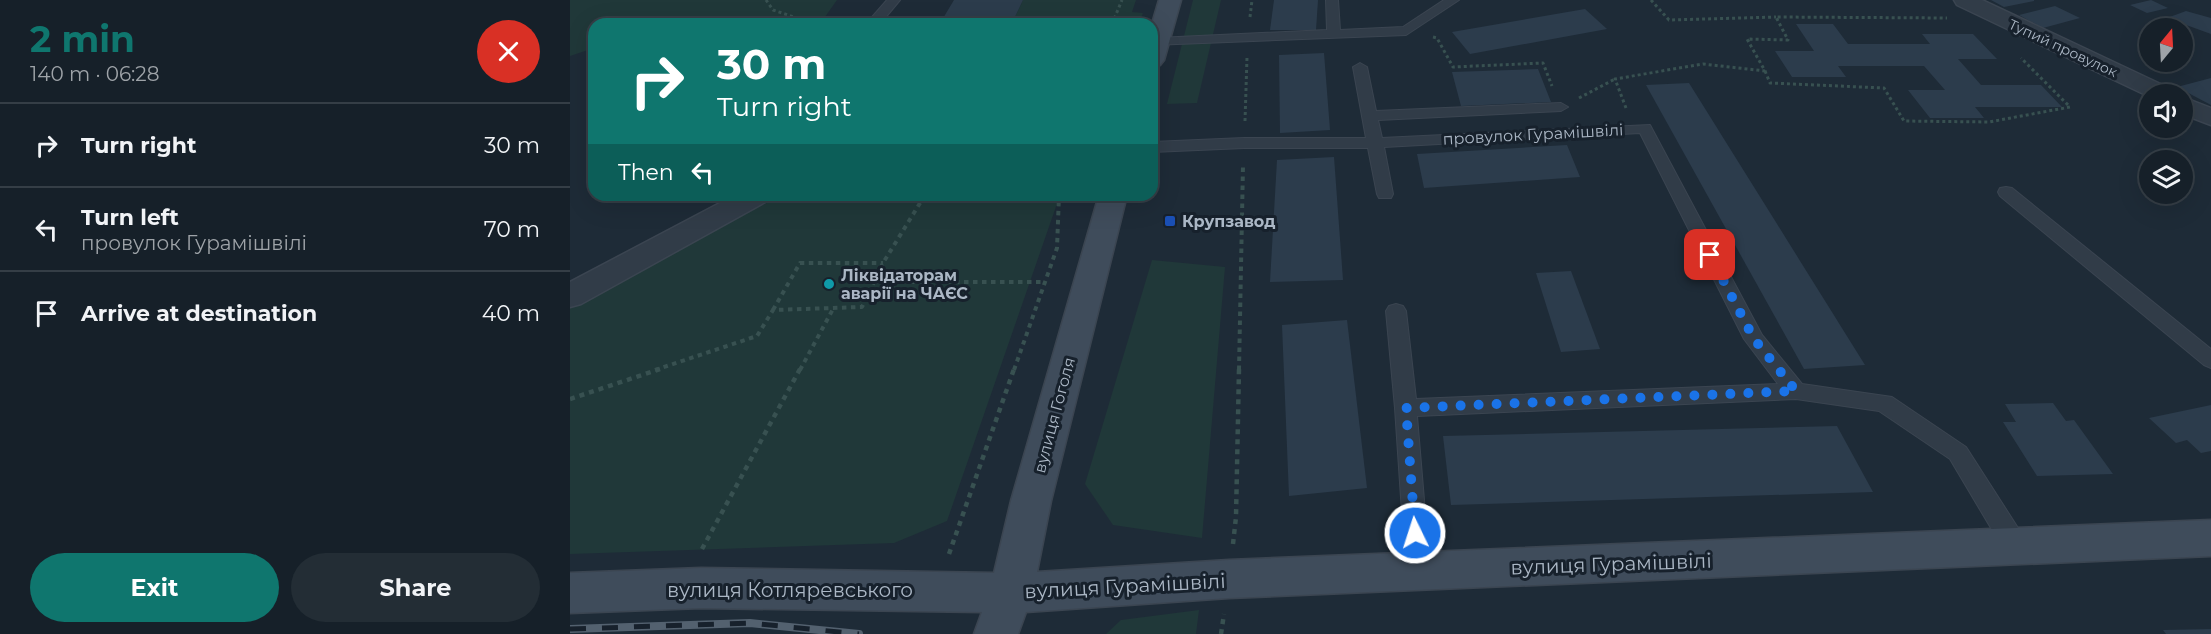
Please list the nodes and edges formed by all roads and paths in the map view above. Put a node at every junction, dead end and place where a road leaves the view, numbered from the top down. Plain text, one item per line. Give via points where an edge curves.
1 (766, 0) edge
2 (894, 0) edge
3 (1122, 0) edge
4 (1170, 0) edge
5 (1252, 0) edge
6 (1332, 0) edge
7 (1453, 0) edge
8 (1652, 0) edge
9 (1965, 0) edge
10 (1776, 17) junction
11 (797, 18) edge
12 (878, 18) edge
13 (1114, 18) edge
14 (1947, 18) dead end
15 (1406, 31) junction
16 (1334, 33) junction
17 (1248, 40) junction
18 (1158, 41) edge
19 (1158, 51) edge
20 (2022, 58) dead end
21 (1360, 67) dead end
22 (1765, 71) junction
23 (1615, 79) junction
24 (2141, 84) edge
25 (1561, 107) junction
26 (2193, 109) edge
27 (1370, 116) junction
28 (2211, 117) edge
29 (1633, 128) junction
30 (1244, 143) junction
31 (1376, 143) junction
32 (1158, 147) edge
33 (2006, 192) dead end
34 (1385, 194) dead end
35 (746, 201) edge
36 (921, 201) edge
37 (1059, 201) edge
38 (1111, 201) edge
39 (883, 263) junction
40 (874, 282) junction
41 (1044, 282) junction
42 (570, 296) edge
43 (833, 309) junction
44 (773, 310) junction
45 (1396, 310) dead end
46 (2211, 360) edge
47 (1796, 391) junction
48 (570, 399) edge
49 (1406, 408) junction
50 (2211, 538) edge
51 (2016, 547) junction
52 (702, 549) dead end
53 (1418, 572) junction
54 (1229, 579) junction
55 (937, 592) junction
56 (570, 593) edge
57 (1011, 593) junction
58 (996, 634) edge
59 (1221, 634) edge

1 - 11 path via 773,10
2 - 12 lane
3 - 13 path
4 - 18 street
5 - 17 path
6 - 16 lane
7 - 15 lane
8 - 10 path via 1669,20
9 - 24 street, Тупий провулок
10 - 14 path
10 - 22 path via 1788,40 1747,39
15 - 16 lane
15 - 25 path via 1437,38 1453,67 1543,63
16 - 17 lane
17 - 19 lane
17 - 30 path
20 - 22 path via 2070,106 1989,122 1904,121 1884,88 1770,83
21 - 27 lane
22 - 23 path via 1703,64
23 - 25 path
23 - 29 path
25 - 27 lane
26 - 28 street
27 - 31 lane
29 - 31 lane, провулок Гурамішвілі
29 - 47 lane, провулок Гурамішвілі via 1645,128 1754,339
30 - 31 lane, провулок Гурамішвілі
30 - 32 lane, провулок Гурамішвілі
30 - 54 path via 1236,517
31 - 34 lane
33 - 46 lane
35 - 42 street
36 - 39 path
37 - 41 path via 1056,248
38 - 57 street, вулиця Гоголя via 1031,501
39 - 40 path
39 - 44 path via 800,263
40 - 41 path
40 - 43 path via 862,307
41 - 55 path
43 - 44 path
43 - 52 path
44 - 48 path via 757,336
45 - 49 lane
47 - 49 lane
47 - 51 lane via 1884,403 1958,453
49 - 53 lane
50 - 51 street, вулиця Гурамішвілі
51 - 53 street, вулиця Гурамішвілі
53 - 54 street, вулиця Гурамішвілі
54 - 57 street, вулиця Гурамішвілі
54 - 59 path
55 - 56 street, вулиця Котляревського via 701,588
55 - 57 street, вулиця Котляревського
57 - 58 street, вулиця Гоголя

